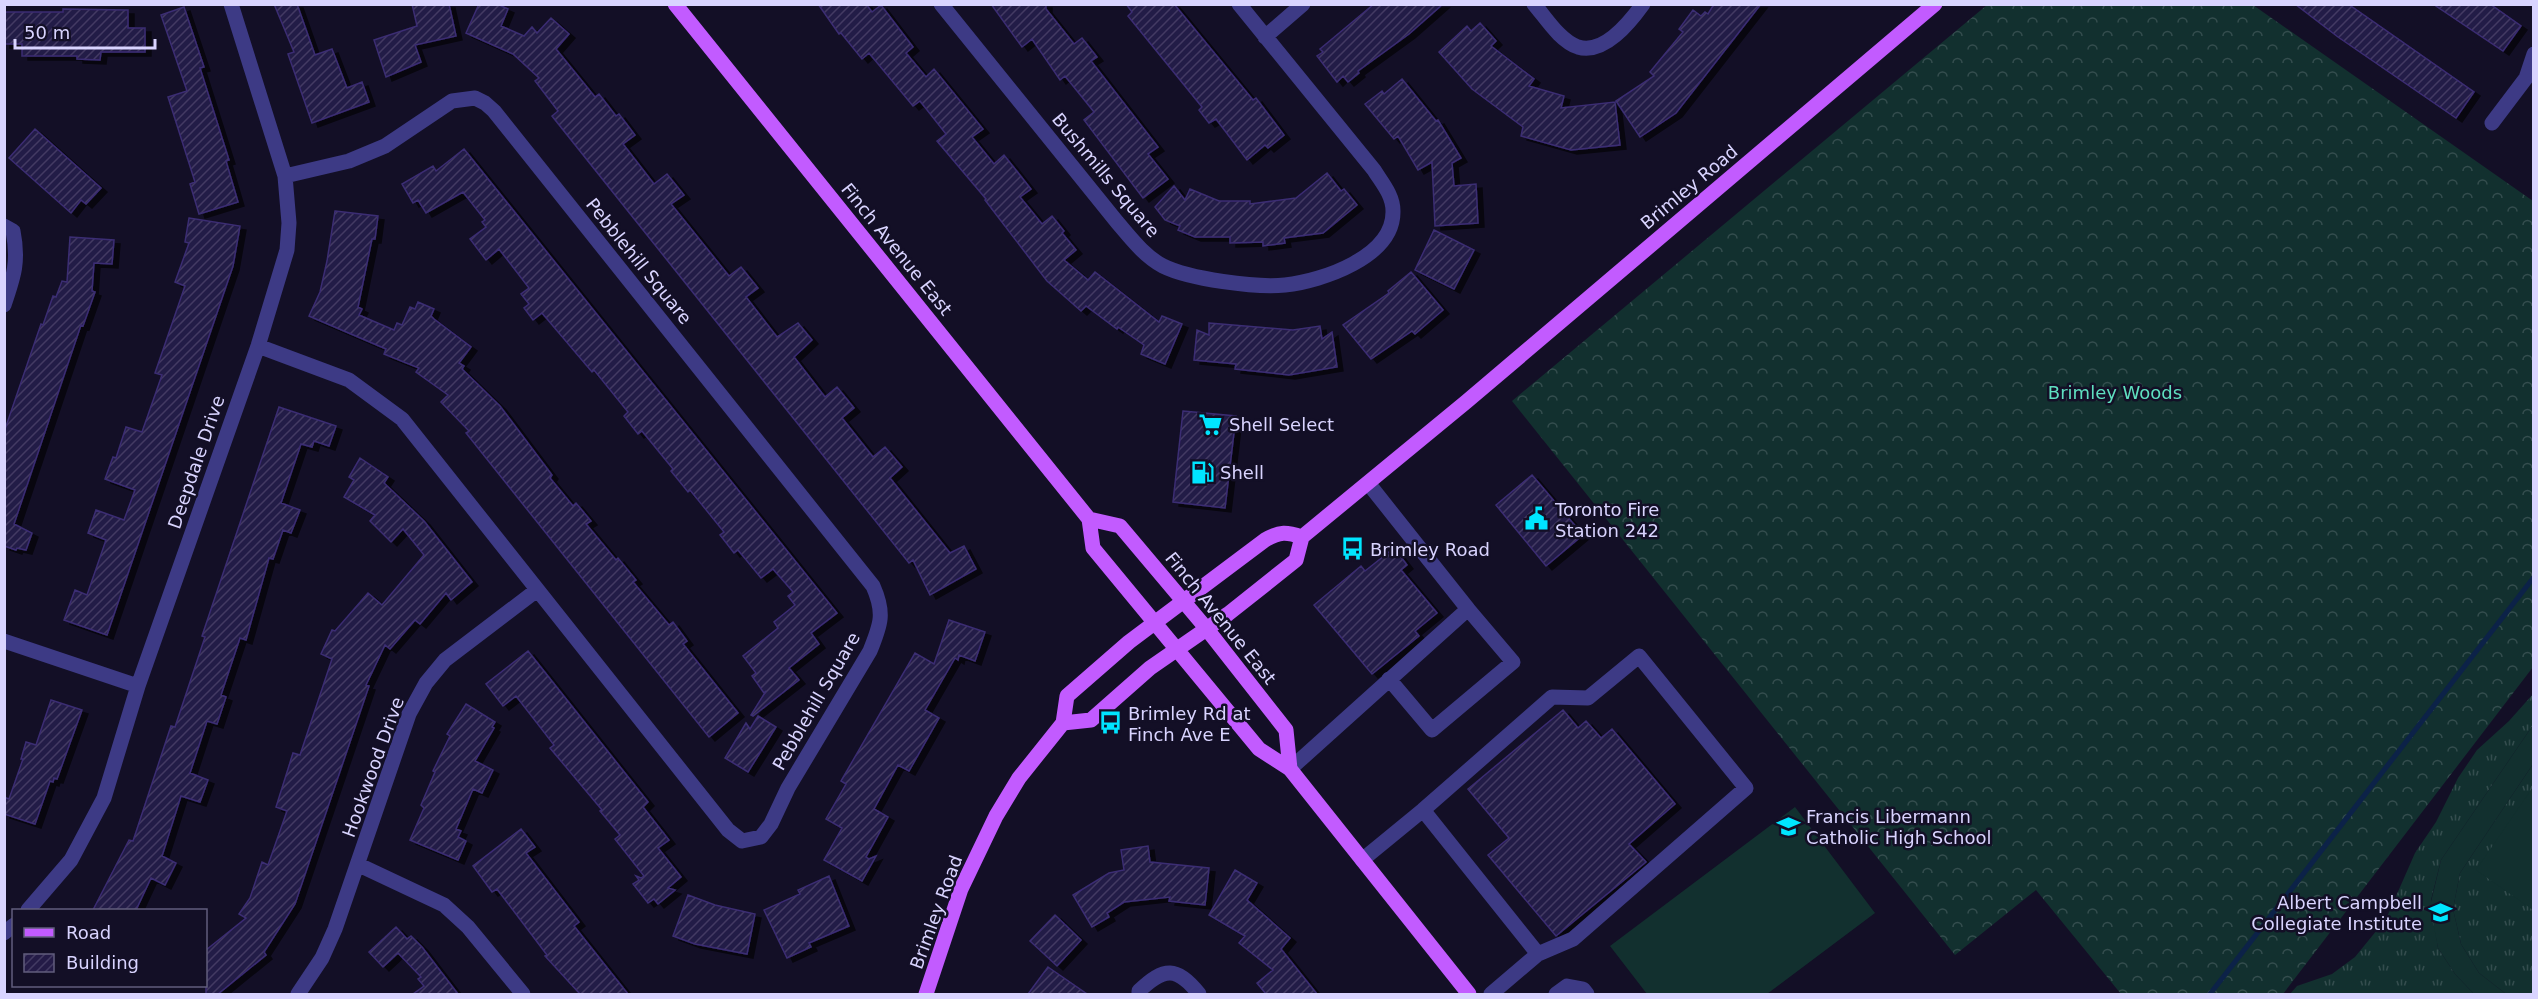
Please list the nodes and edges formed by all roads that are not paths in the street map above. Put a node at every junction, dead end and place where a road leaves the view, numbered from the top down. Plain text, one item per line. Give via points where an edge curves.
1 (231, 4) edge
2 (675, 4) edge
3 (941, 4) edge
4 (1239, 4) edge
5 (1303, 4) edge
6 (1534, 4) edge
7 (1643, 4) edge
8 (1935, 4) edge
9 (1265, 37) junction
10 (2534, 54) edge
11 (2492, 123) dead end
12 (285, 176) junction
13 (4, 226) edge
14 (4, 305) edge
15 (258, 346) junction
16 (1368, 483) junction
17 (1089, 519) junction
18 (1302, 537) junction
19 (537, 590) junction
20 (1184, 600) junction
21 (1468, 609) junction
22 (1155, 623) junction
23 (1206, 628) junction
24 (4, 641) edge
25 (1176, 649) junction
26 (1389, 679) junction
27 (138, 686) junction
28 (1063, 723) junction
29 (1290, 769) junction
30 (1423, 810) junction
31 (1362, 861) junction
32 (359, 865) junction
33 (29, 909) edge
34 (1538, 954) junction
35 (298, 994) edge
36 (523, 994) edge
37 (926, 994) edge
38 (1139, 994) edge
39 (1199, 994) edge
40 (1469, 994) edge
41 (1491, 994) edge
42 (1556, 994) edge
43 (1587, 994) edge

1 - 12 street, Deepdale Drive
2 - 17 main road, Finch Avenue East
3 - 9 street, Bushmills Square via 1142,250 1163,266 1187,274 1283,285 1340,271 1364,256 1386,237 1394,210 1390,194 1374,171
4 - 9 street, Bushmills Square
5 - 9 street
6 - 7 street via 1563,37 1579,47 1597,46 1612,38
8 - 16 main road, Brimley Road
10 - 11 street via 2526,78
12 - 15 street, Deepdale Drive via 287,250
12 - 19 street, Pebblehill Square via 349,161 385,146 452,101 475,98 485,103 873,586 882,606 880,626 870,651 788,788 771,824 761,837 742,841 728,830
13 - 14 street via 13,231 17,266
15 - 19 street, Pebblehill Square via 349,380 402,419
15 - 27 street, Deepdale Drive
16 - 18 main road, Brimley Road
16 - 21 street
17 - 20 main road, Finch Avenue East via 1120,526
17 - 22 main road via 1093,548
18 - 20 main road, Brimley Road via 1287,532 1276,534
18 - 23 main road, Brimley Road via 1296,560
19 - 32 street, Hookwood Drive via 446,660 426,682 409,714
20 - 22 main road, Brimley Road
20 - 23 main road, Finch Avenue East
21 - 26 street
21 - 26 street via 1513,662 1432,730
22 - 25 main road
22 - 28 main road, Brimley Road via 1067,696
23 - 25 main road, Brimley Road
23 - 29 main road, Finch Avenue East via 1286,730
24 - 27 street
25 - 28 main road, Brimley Road via 1091,720
25 - 29 main road via 1259,749
26 - 29 street
27 - 33 street, Deepdale Drive via 104,798 71,860
28 - 37 main road, Brimley Road via 1019,778 996,816 961,889
29 - 31 main road
30 - 31 street
30 - 34 street
30 - 34 street via 1552,697 1588,698 1639,656 1746,788 1573,939
31 - 40 main road
32 - 35 street, Hookwood Drive via 322,958
32 - 36 street via 444,904
34 - 41 street
38 - 39 street via 1155,976 1170,971 1187,978
42 - 43 street via 1567,986 1583,989

